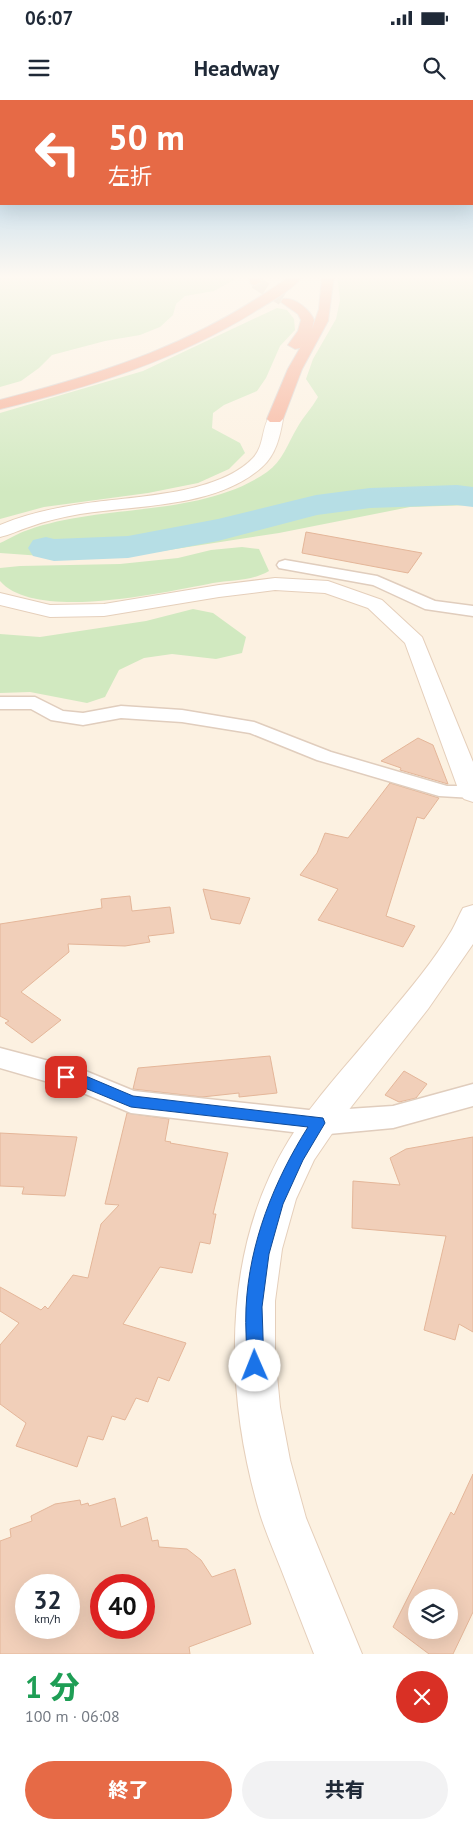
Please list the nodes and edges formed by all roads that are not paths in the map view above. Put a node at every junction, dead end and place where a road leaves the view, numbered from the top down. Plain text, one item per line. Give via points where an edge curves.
1 (146, 349) edge
2 (173, 349) edge
3 (293, 349) edge
4 (305, 349) edge
5 (0, 396) edge
6 (0, 405) edge
7 (275, 419) junction
8 (0, 532) edge
9 (285, 565) dead end
10 (353, 585) junction
11 (0, 599) edge
12 (473, 611) edge
13 (0, 703) edge
14 (473, 793) edge
15 (473, 915) edge
16 (0, 1058) edge
17 (473, 1095) edge
18 (318, 1123) junction
19 (338, 1654) edge

1 - 5 highway via 89,370
2 - 6 highway via 102,376
3 - 7 highway via 280,375 272,406
4 - 7 highway
7 - 8 street via 272,435 257,463 231,480 167,498 44,516
9 - 10 street
10 - 11 street via 260,586 121,608 70,612 40,609
10 - 12 street via 377,581 431,605
10 - 14 street via 365,598 386,609 403,624 415,641
13 - 14 street via 35,703 58,716 83,719 121,712 182,716 254,728 324,756 446,792
15 - 18 street via 469,929 424,993
16 - 18 street via 83,1081 131,1102
17 - 18 street via 393,1117
18 - 19 street via 297,1156 276,1204 261,1254 254,1307 255,1366 264,1438 283,1513

